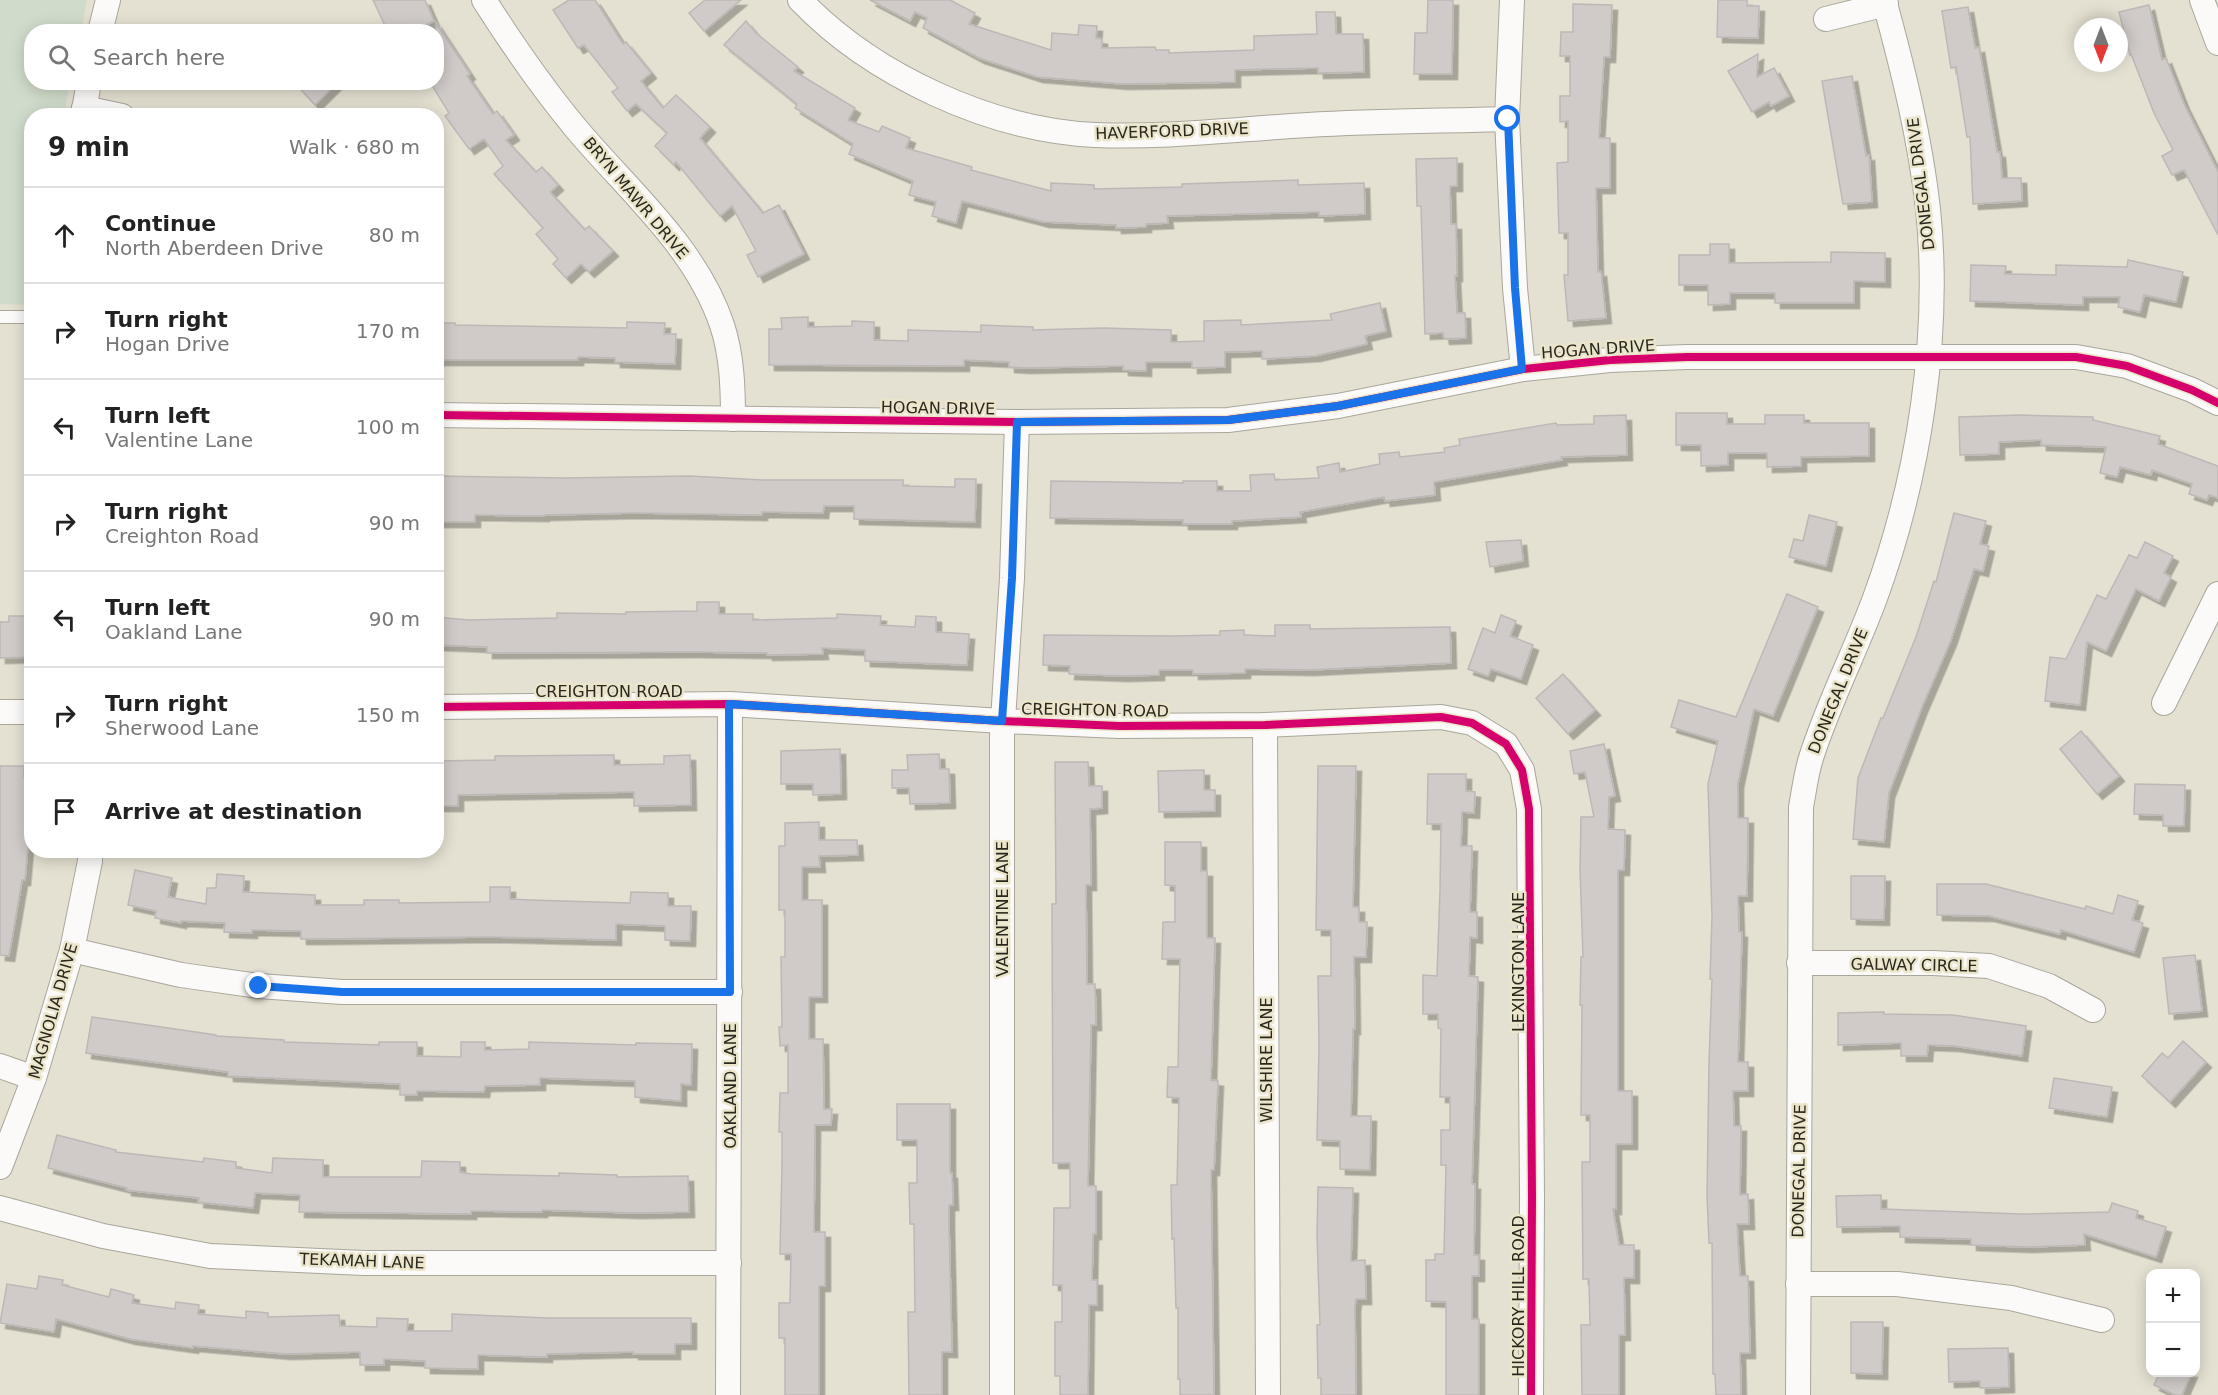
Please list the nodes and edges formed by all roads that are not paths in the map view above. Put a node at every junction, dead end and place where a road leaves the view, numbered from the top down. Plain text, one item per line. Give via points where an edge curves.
1 (108, 0) edge
2 (484, 0) edge
3 (800, 0) edge
4 (1512, 0) edge
5 (2202, 0) edge
6 (1885, 2) edge
7 (1826, 19) dead end
8 (102, 24) edge
9 (2218, 44) edge
10 (87, 90) edge
11 (84, 108) edge
12 (1508, 119) junction
13 (0, 317) edge
14 (24, 317) edge
15 (1927, 358) junction
16 (1522, 369) junction
17 (2218, 403) edge
18 (444, 415) edge
19 (733, 419) junction
20 (1017, 422) junction
21 (2218, 594) edge
22 (2164, 703) dead end
23 (729, 704) junction
24 (444, 707) edge
25 (0, 712) edge
26 (24, 712) edge
27 (1002, 721) junction
28 (1265, 725) junction
29 (1496, 738) joint
30 (89, 858) edge
31 (72, 950) junction
32 (1799, 963) junction
33 (730, 992) junction
34 (2092, 1010) dead end
35 (0, 1066) edge
36 (34, 1078) junction
37 (0, 1167) edge
38 (1532, 1197) joint
39 (0, 1208) edge
40 (729, 1263) junction
41 (1798, 1284) junction
42 (2102, 1320) dead end
43 (728, 1395) edge
44 (1002, 1395) edge
45 (1268, 1395) edge
46 (1532, 1395) edge
47 (1798, 1395) edge

1 - 8 street
2 - 19 street, BRYN MAWR DRIVE via 517,52 574,127 672,237 704,283 727,346
3 - 12 street, HAVERFORD DRIVE via 860,51 927,90 972,108 1053,129 1093,135 1141,135 1321,124
4 - 12 street
5 - 9 street
6 - 7 street
6 - 15 street, DONEGAL DRIVE via 1911,99 1928,209 1932,289
10 - 11 street
12 - 16 street
13 - 14 lane
15 - 16 street, HOGAN DRIVE via 1676,358
15 - 17 street, HOGAN DRIVE via 2076,357 2127,366
15 - 32 street, DONEGAL DRIVE via 1921,415 1896,531 1875,598 1810,760 1801,807
16 - 20 street, HOGAN DRIVE via 1338,406 1228,420
18 - 19 street, HOGAN DRIVE
19 - 20 street, HOGAN DRIVE
20 - 27 street, VALENTINE LANE
21 - 22 street
23 - 24 street, CREIGHTON ROAD
23 - 27 street, CREIGHTON ROAD
23 - 33 street, OAKLAND LANE
25 - 26 street
27 - 28 street, CREIGHTON ROAD via 1119,726
27 - 44 street, VALENTINE LANE
28 - 29 street, CREIGHTON ROAD via 1441,717 1472,723
28 - 45 street, WILSHIRE LANE
29 - 38 street, LEXINGTON LANE via 1506,744 1522,770 1529,809
30 - 31 street, MAGNOLIA DRIVE
31 - 33 street via 181,975 330,991
31 - 36 street, MAGNOLIA DRIVE
32 - 34 street, GALWAY CIRCLE via 1989,966 2049,986
32 - 41 street, DONEGAL DRIVE
33 - 40 street, OAKLAND LANE
35 - 36 street
36 - 37 street, MAGNOLIA DRIVE
38 - 46 street, HICKORY HILL ROAD
39 - 40 street, TEKAMAH LANE via 103,1236 210,1256 364,1263
40 - 43 street, OAKLAND LANE
41 - 42 street via 1897,1284 2011,1298
41 - 47 street, DONEGAL DRIVE

